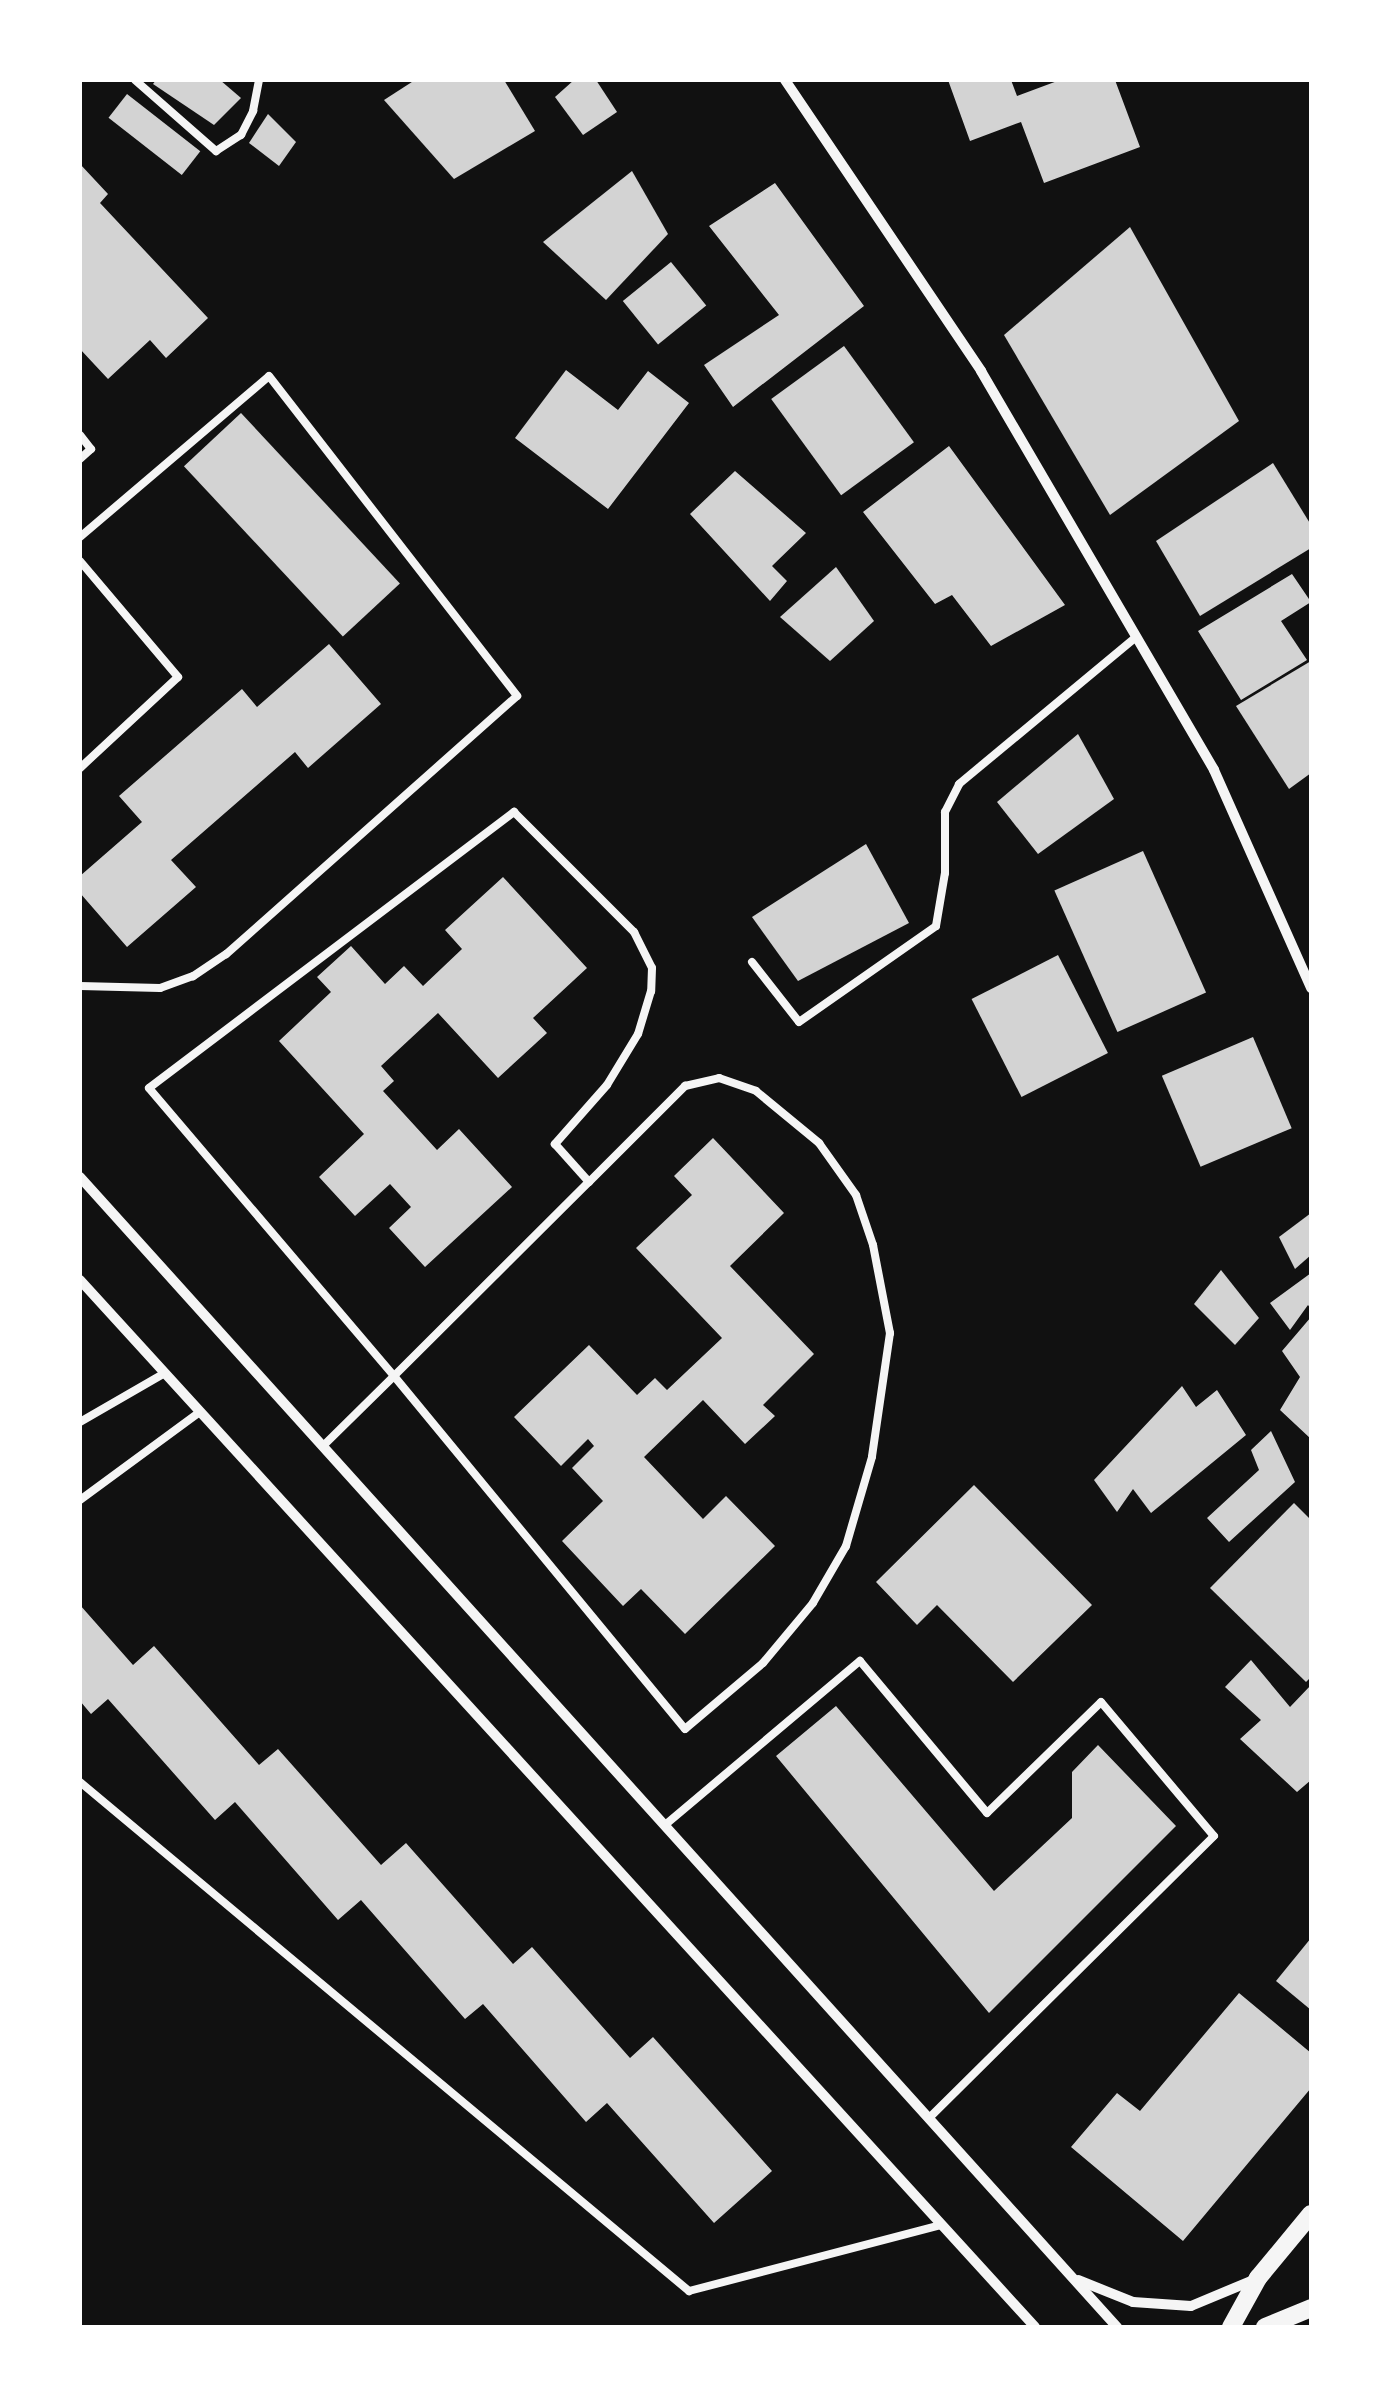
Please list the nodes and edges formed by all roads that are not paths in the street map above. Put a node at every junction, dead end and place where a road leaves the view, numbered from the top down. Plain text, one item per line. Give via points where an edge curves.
1 (135, 80) edge
2 (259, 80) edge
3 (786, 80) edge
4 (80, 435) edge
5 (80, 459) edge
6 (80, 538) edge
7 (80, 560) edge
8 (1136, 637) junction
9 (80, 768) edge
10 (752, 962) dead end
11 (80, 986) edge
12 (1311, 988) edge
13 (80, 1177) edge
14 (589, 1182) junction
15 (80, 1280) edge
16 (165, 1373) junction
17 (394, 1376) junction
18 (200, 1412) junction
19 (80, 1422) edge
20 (323, 1446) junction
21 (80, 1500) edge
22 (80, 1782) edge
23 (665, 1825) junction
24 (929, 2118) junction
25 (1311, 2214) edge
26 (941, 2225) junction
27 (1072, 2277) junction
28 (1258, 2278) junction
29 (1311, 2308) edge
30 (1035, 2327) edge
31 (1118, 2327) edge
32 (1231, 2327) edge
33 (1266, 2327) edge

1 - 2 lane via 216,151 241,135
3 - 8 street via 981,371
4 - 5 lane via 91,450
6 - 11 lane via 269,376 517,696 215,962 160,988
7 - 9 lane via 178,677
8 - 10 lane via 958,784 945,812 936,926 798,1022
8 - 12 street via 1214,770
13 - 20 street
14 - 17 lane
14 - 17 lane via 555,1144 638,1034 652,968 634,932 514,812 149,1088
14 - 17 lane via 685,1086 720,1078 756,1090 819,1144 856,1195 890,1332 872,1458 846,1546 813,1603 764,1663 685,1729
15 - 16 street
16 - 18 street
16 - 19 lane
17 - 20 lane
18 - 21 lane
18 - 26 street
20 - 23 street
22 - 26 lane via 689,2291
23 - 24 street
23 - 24 lane via 860,1662 987,1813 1101,1702 1214,1836
24 - 27 street
25 - 28 street
26 - 30 street
27 - 28 street via 1133,2302 1190,2306
27 - 31 street
28 - 32 street
29 - 33 street

